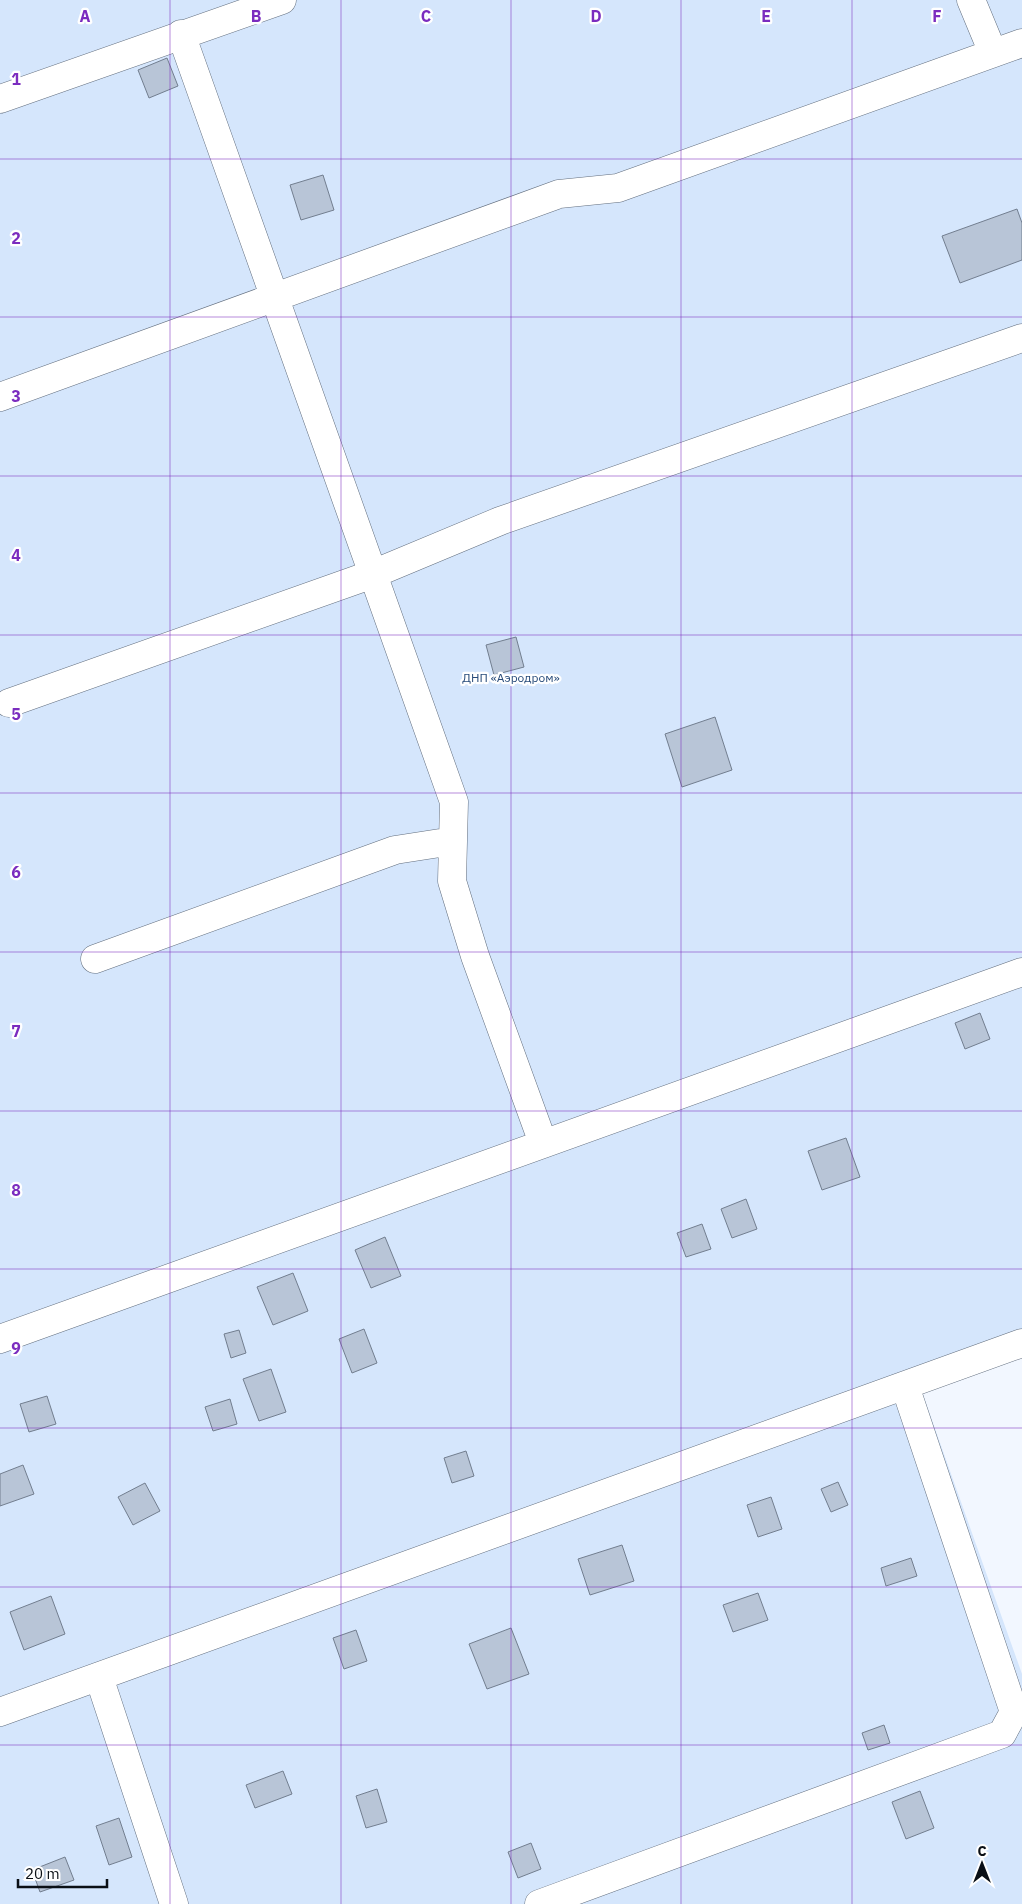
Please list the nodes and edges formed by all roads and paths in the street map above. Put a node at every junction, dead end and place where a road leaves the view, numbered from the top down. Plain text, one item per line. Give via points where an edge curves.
1 (282, 0) edge
2 (971, 0) edge
3 (181, 34) junction
4 (1022, 43) edge
5 (993, 53) junction
6 (0, 99) edge
7 (275, 296) junction
8 (1022, 338) edge
9 (0, 396) edge
10 (373, 574) junction
11 (9, 703) dead end
12 (453, 841) junction
13 (95, 959) dead end
14 (1022, 972) edge
15 (543, 1143) junction
16 (0, 1339) edge
17 (1022, 1343) edge
18 (905, 1386) junction
19 (99, 1677) junction
20 (0, 1712) edge
21 (174, 1904) edge
22 (539, 1904) edge

1 - 3 street
2 - 5 street
3 - 6 street
3 - 7 street
4 - 5 street
5 - 7 street via 618,188 559,194
7 - 9 street
7 - 10 street
8 - 10 street via 500,521
10 - 11 street
10 - 12 street via 454,802
12 - 13 street via 395,850
12 - 15 street via 452,880 475,956
14 - 15 street
15 - 16 street
17 - 18 street
18 - 19 street
18 - 22 street via 1014,1712 1002,1734
19 - 20 street
19 - 21 street

